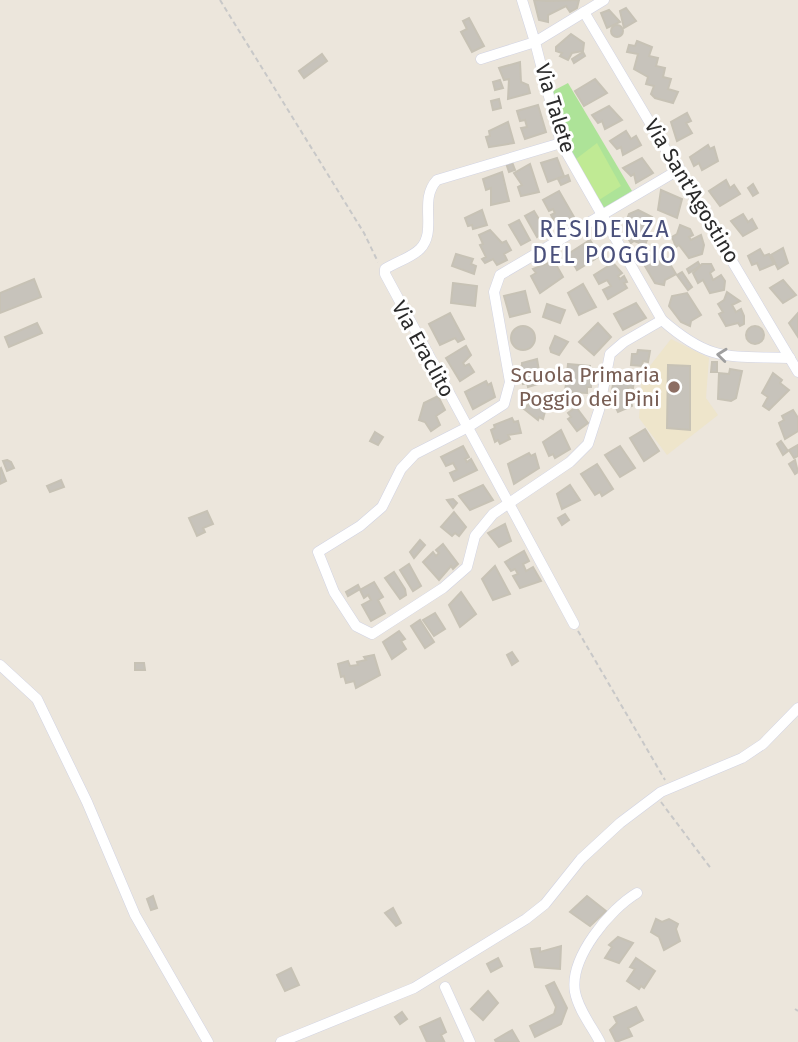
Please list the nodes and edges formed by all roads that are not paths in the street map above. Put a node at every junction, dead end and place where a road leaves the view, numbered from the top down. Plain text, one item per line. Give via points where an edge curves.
1 (522, 0) edge
2 (604, 0) edge
3 (584, 12) junction
4 (535, 42) junction
5 (481, 59) dead end
6 (561, 143) junction
7 (680, 169) junction
8 (600, 214) junction
9 (662, 320) junction
10 (790, 358) junction
11 (798, 372) edge
12 (468, 428) junction
13 (509, 504) junction
14 (574, 624) road end
15 (0, 665) edge
16 (798, 708) edge
17 (637, 893) dead end
18 (445, 987) dead end
19 (208, 1042) edge
20 (281, 1042) edge
21 (470, 1042) edge
22 (600, 1042) edge

1 - 4 street
2 - 3 street, Via Talete
3 - 4 street, Via Talete
3 - 7 street, Via Sant'Agostino
4 - 5 street
4 - 6 street, Via Talete
6 - 8 street, Via Talete
6 - 12 street, Via Eraclito via 437,180 428,193 423,246 385,270 386,281
7 - 8 street
7 - 10 street, Via Sant'Agostino
8 - 9 street, Via Talete
8 - 12 street via 499,275 494,292 510,382 504,404
10 -> 9 street, Via Talete via 711,354 686,341
9 - 13 street via 610,354 588,444
10 - 11 street, Via Sant'Agostino
12 - 13 street, Via Eraclito
12 - 13 street via 415,454 401,469 382,507 318,552 334,592 356,626 372,634 467,567 475,537 493,514
13 - 14 street, Via Eraclito
15 - 19 street via 37,699 135,915
16 - 20 street via 743,758 657,796 581,859 545,904 526,919 414,988
17 - 22 street via 626,899 587,944 578,962 575,992
18 - 21 street

